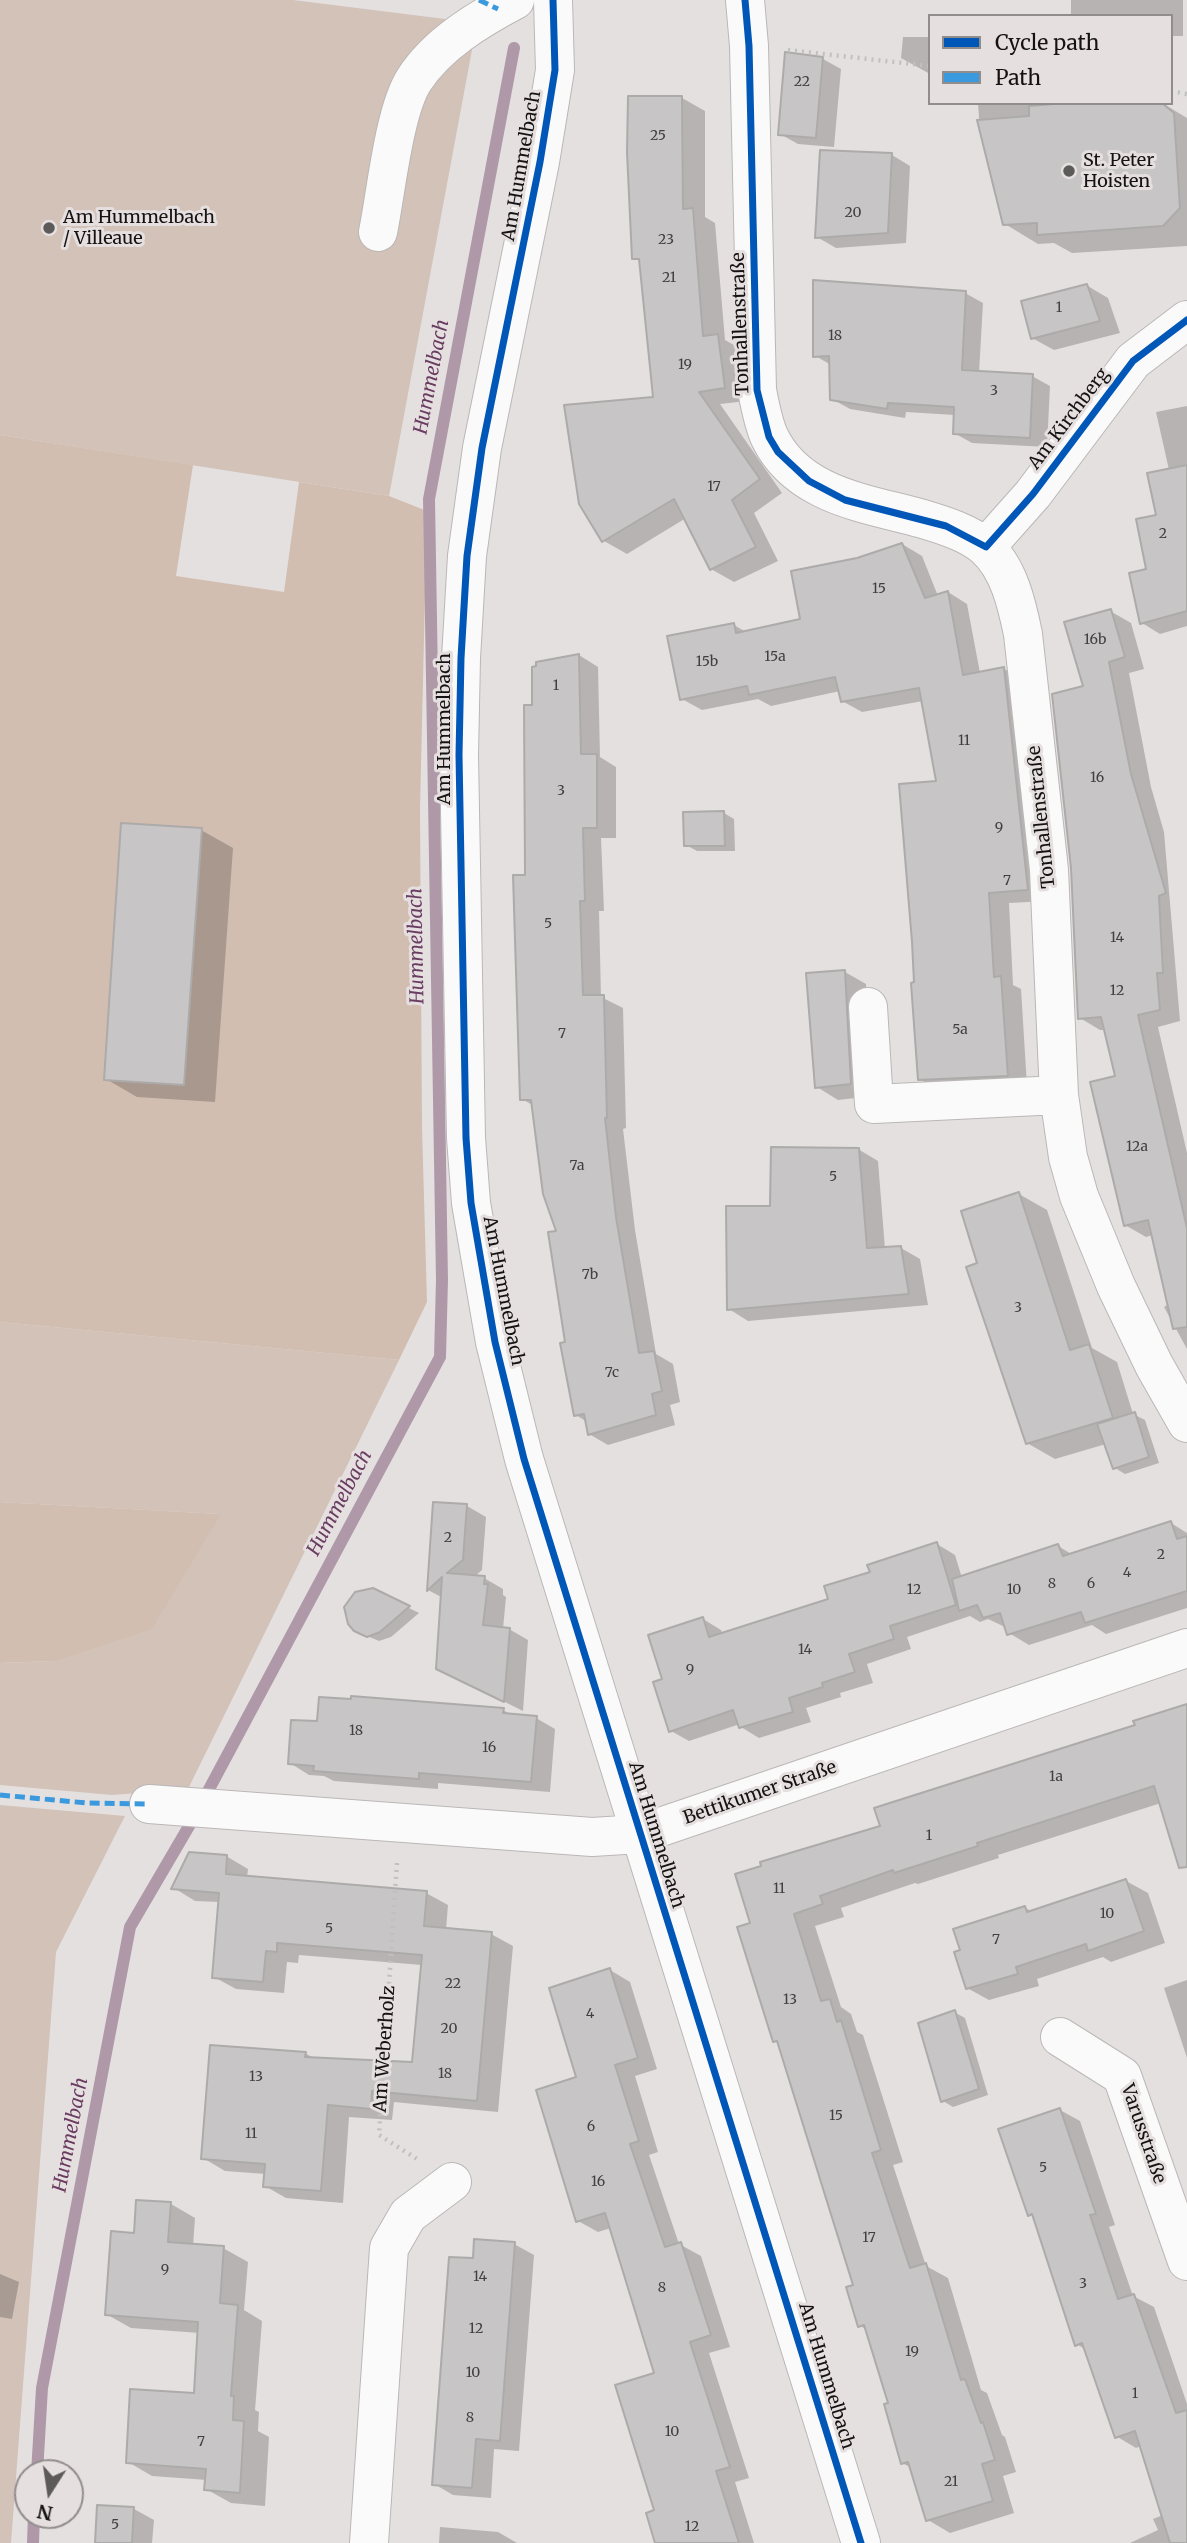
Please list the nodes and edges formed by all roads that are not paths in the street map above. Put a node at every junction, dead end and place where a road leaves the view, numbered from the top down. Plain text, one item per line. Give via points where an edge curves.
1 (515, 0) edge
2 (553, 0) edge
3 (745, 0) edge
4 (378, 232) dead end
5 (1187, 320) edge
6 (986, 547) junction
7 (868, 1007) dead end
8 (1059, 1095) junction
9 (1187, 1423) edge
10 (1187, 1648) edge
11 (149, 1804) dead end
12 (640, 1834) junction
13 (1060, 2037) dead end
14 (452, 2182) road end
15 (1187, 2262) edge
16 (369, 2543) edge
17 (861, 2543) edge

1 - 4 street via 435,54 414,80 402,109
2 - 12 street, Am Hummelbach via 555,69 482,448 467,556 459,755 466,1138 477,1243 524,1459
3 - 6 street, Tonhallenstraße via 757,390 769,437 790,465 825,491 946,526
5 - 6 street, Am Kirchberg via 1133,361 1033,494
6 - 8 street, Tonhallenstraße via 1004,572 1023,634 1049,870
7 - 8 street via 874,1104
8 - 9 street, Tonhallenstraße via 1079,1196 1116,1286
10 - 12 street, Bettikumer Straße
11 - 12 street, Bettikumer Straße via 592,1837
12 - 17 street, Am Hummelbach
13 - 15 street, Varusstraße via 1122,2076
14 - 16 street via 408,2215 389,2248

